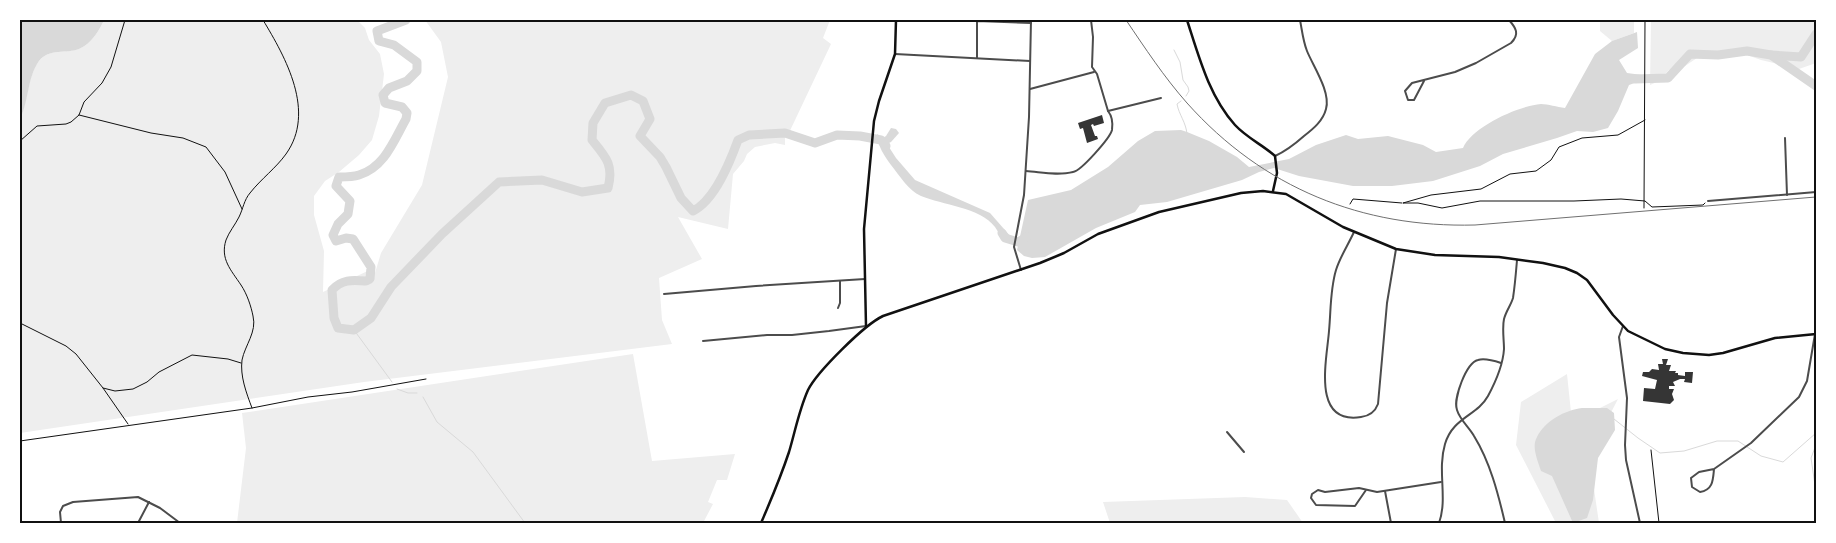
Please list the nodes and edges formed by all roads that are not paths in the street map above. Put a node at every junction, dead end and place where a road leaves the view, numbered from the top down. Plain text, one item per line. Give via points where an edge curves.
1 (896, 20) edge
2 (1091, 20) edge
3 (1187, 20) edge
4 (1300, 20) edge
5 (1509, 20) edge
6 (1031, 21) edge
7 (895, 54) junction
8 (977, 58) junction
9 (1030, 61) junction
10 (1094, 72) junction
11 (1424, 81) junction
12 (1030, 89) junction
13 (1161, 98) dead end
14 (1108, 111) junction
15 (1785, 138) dead end
16 (1275, 156) junction
17 (1026, 170) junction
18 (1273, 191) junction
19 (1816, 192) edge
20 (1788, 195) junction
21 (1708, 201) road end
22 (1354, 232) junction
23 (1396, 249) junction
24 (1517, 260) junction
25 (1021, 270) junction
26 (865, 279) junction
27 (840, 281) junction
28 (664, 294) dead end
29 (838, 308) dead end
30 (866, 326) junction
31 (1623, 326) junction
32 (1815, 334) edge
33 (703, 341) dead end
34 (1501, 362) junction
35 (1462, 419) junction
36 (1228, 432) dead end
37 (1244, 452) dead end
38 (1714, 469) junction
39 (1441, 482) junction
40 (1366, 490) junction
41 (1385, 491) junction
42 (149, 502) junction
43 (60, 523) edge
44 (138, 523) edge
45 (180, 523) edge
46 (760, 523) edge
47 (1391, 523) edge
48 (1439, 523) edge
49 (1504, 523) edge
50 (1640, 523) edge

1 - 7 main road
2 - 10 street
3 - 16 main road via 1206,78 1226,113 1240,129
4 - 16 street via 1327,108 1313,129
5 - 11 street via 1517,32 1511,43 1476,63
6 - 8 street via 978,21
6 - 9 street
7 - 8 street
7 - 26 main road via 877,108 864,229
8 - 9 street
9 - 12 street
10 - 12 street
10 - 14 street
11 - 11 street via 1412,83 1405,91 1406,99 1414,100
12 - 17 street
13 - 14 street
14 - 17 street via 1112,125 1110,134 1078,170 1060,173
15 - 20 street
16 - 18 main road via 1277,171
17 - 25 street via 1024,200 1014,247
18 - 22 main road via 1291,197
18 - 25 main road via 1241,193 1167,210 1103,232 1058,256
19 - 20 street
20 - 21 street
22 - 23 main road
22 - 23 street via 1334,280 1324,380 1327,398 1334,411 1343,417 1366,416 1374,412 1378,404 1387,303
23 - 24 main road via 1435,256
24 - 31 main road via 1578,273
24 - 34 street via 1513,300 1504,318
25 - 30 main road via 883,316
26 - 27 street
26 - 30 main road
27 - 28 street
27 - 29 street
30 - 33 street
30 - 46 main road via 807,391 788,455
31 - 32 main road via 1665,349 1701,355 1723,353 1775,338
31 - 50 street via 1619,337 1627,398 1626,460
32 - 38 street via 1807,381 1799,396 1751,443
34 - 35 street via 1487,398
34 - 35 street via 1480,359 1473,362 1456,396 1456,409
35 - 39 street via 1448,435
35 - 49 street via 1489,466
36 - 37 street
38 - 38 street via 1709,489 1700,492 1692,487 1691,478 1696,473
39 - 41 street
39 - 48 street via 1443,506
40 - 40 street via 1318,490 1311,498 1316,505 1355,506
40 - 41 street
41 - 47 street
42 - 43 street via 138,497 73,502 63,506
42 - 44 street
42 - 45 street

